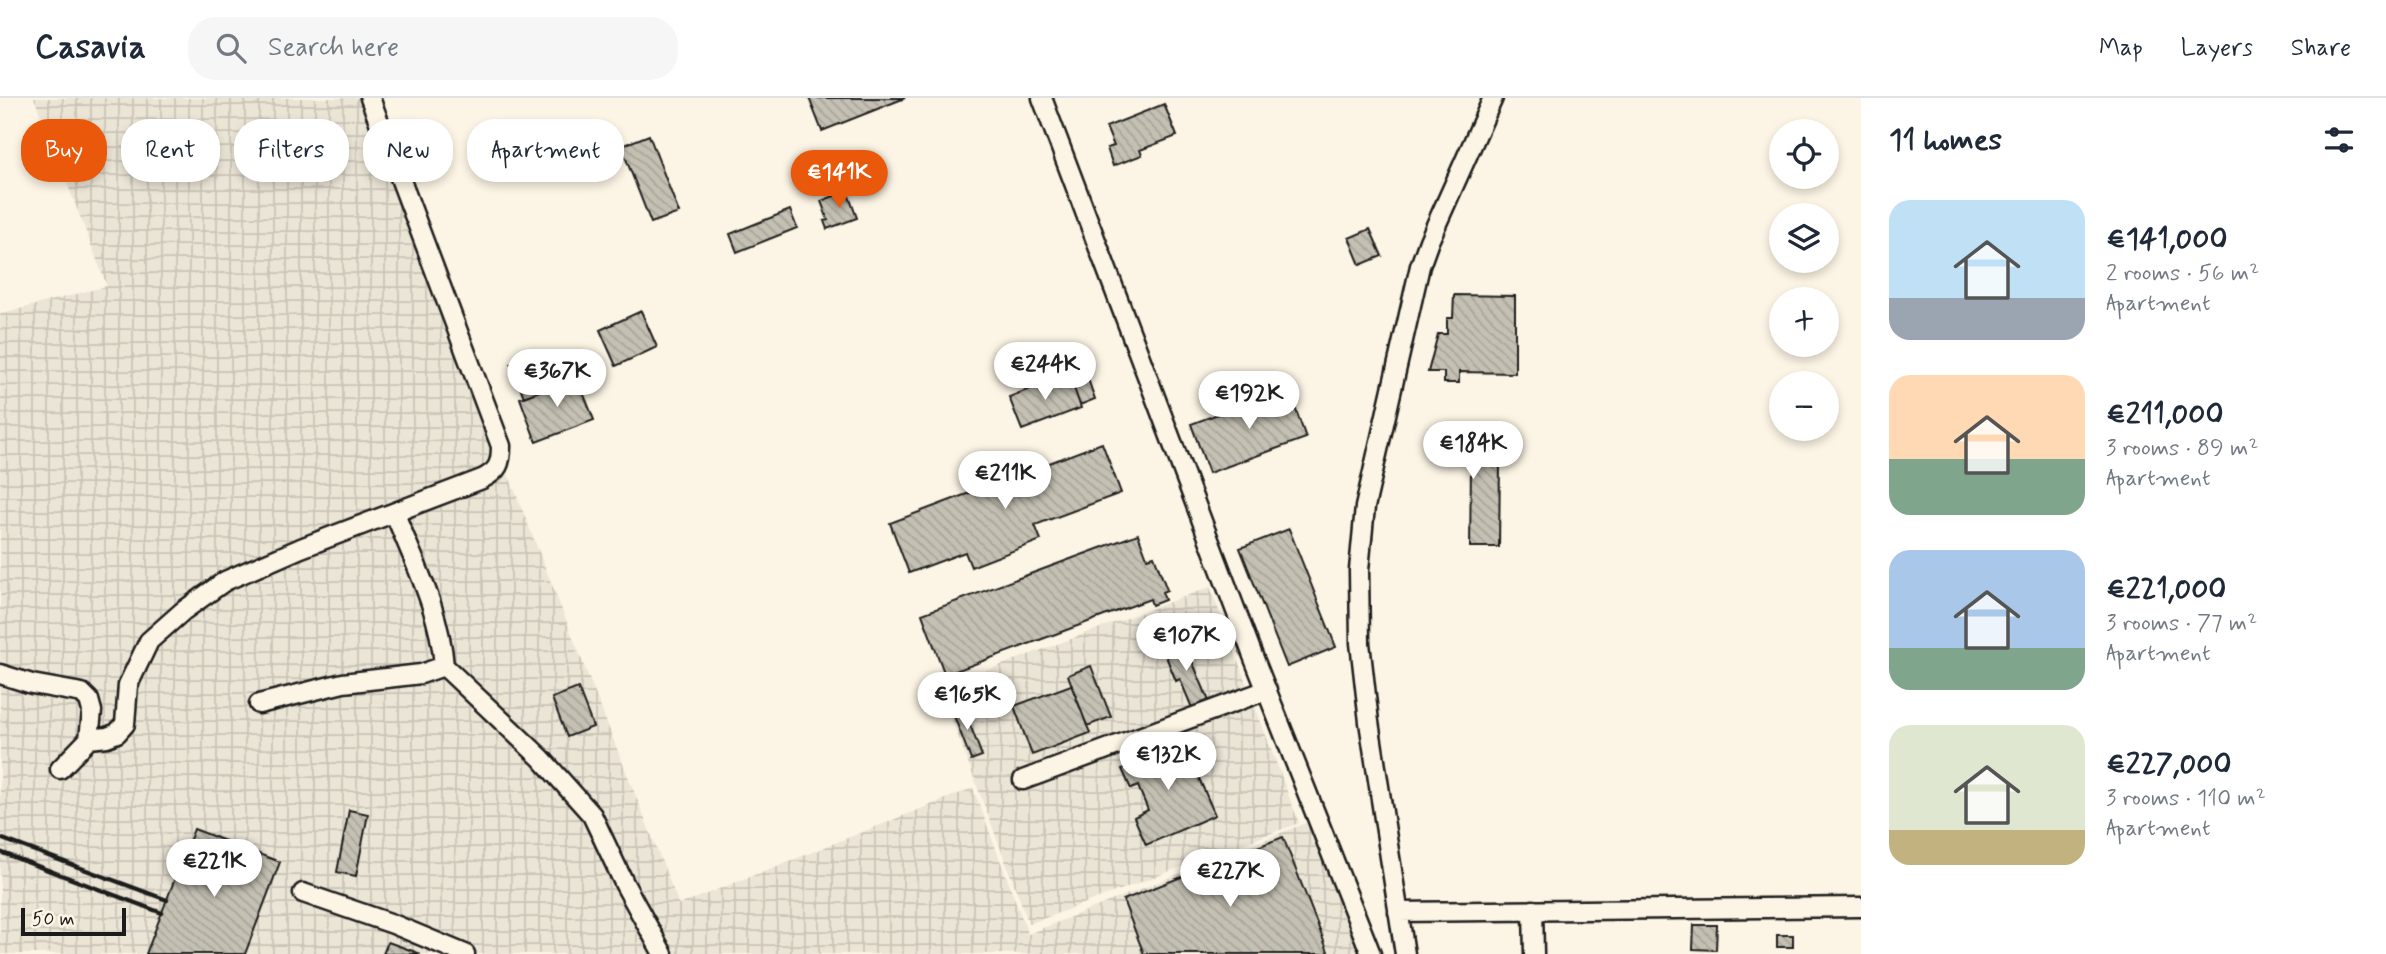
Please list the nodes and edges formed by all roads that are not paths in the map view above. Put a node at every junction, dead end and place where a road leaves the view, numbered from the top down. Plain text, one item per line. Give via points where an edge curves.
1 (370, 98) edge
2 (1493, 98) edge
3 (1045, 99) edge
4 (395, 514) junction
5 (444, 666) junction
6 (0, 674) edge
7 (1267, 690) junction
8 (259, 704) dead end
9 (89, 739) junction
10 (60, 769) dead end
11 (1023, 780) dead end
12 (303, 893) dead end
13 (1861, 906) edge
14 (1533, 910) junction
15 (1398, 912) junction
16 (465, 954) edge
17 (663, 954) edge
18 (1371, 954) edge
19 (1405, 954) edge
20 (1534, 954) edge

1 - 4 street via 501,446 495,472
2 - 15 street via 1420,267 1365,507 1359,570 1360,643
3 - 7 street
4 - 5 street via 431,599 443,642
4 - 9 street via 225,580 149,641 128,685 125,724 117,733
5 - 8 street via 421,674 343,683
5 - 17 street via 541,758 592,816
6 - 9 street via 82,693 92,710
7 - 11 street
7 - 18 street
9 - 10 street
12 - 16 street
13 - 14 street
14 - 15 street
14 - 20 street
15 - 19 street

